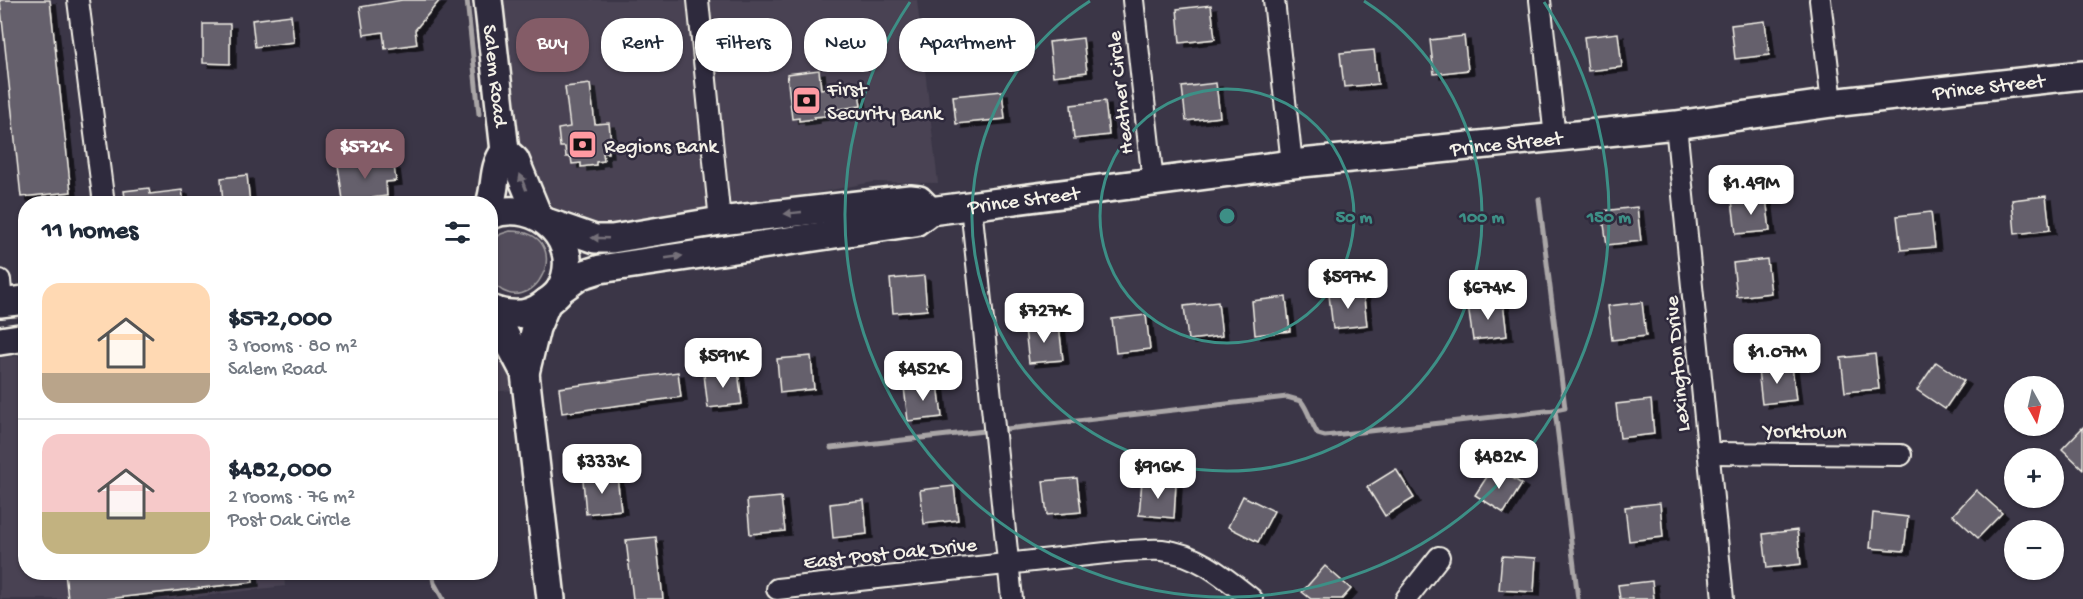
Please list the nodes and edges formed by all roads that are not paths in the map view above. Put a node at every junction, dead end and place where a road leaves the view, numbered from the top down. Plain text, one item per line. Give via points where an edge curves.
1 (78, 0) edge
2 (488, 0) edge
3 (698, 0) edge
4 (1133, 0) edge
5 (1274, 0) edge
6 (1540, 0) edge
7 (1820, 0) edge
8 (2083, 75) edge
9 (1832, 103) junction
10 (1676, 125) junction
11 (1555, 138) junction
12 (505, 151) junction
13 (1292, 164) junction
14 (1153, 182) junction
15 (103, 196) edge
16 (492, 196) edge
17 (920, 205) junction
18 (971, 206) junction
19 (498, 213) edge
20 (544, 220) junction
21 (720, 221) junction
22 (554, 296) junction
23 (498, 312) edge
24 (498, 323) edge
25 (18, 339) edge
26 (0, 341) edge
27 (525, 374) junction
28 (1709, 453) junction
29 (1901, 455) dead end
30 (1438, 557) dead end
31 (1008, 564) junction
32 (777, 589) dead end
33 (551, 599) edge
34 (1012, 599) edge
35 (1252, 599) edge
36 (1406, 599) edge
37 (1723, 599) edge

1 - 15 street
2 - 12 main road, Salem Road
3 - 21 street
4 - 14 street, Heather Circle
5 - 13 street
6 - 11 street
7 - 9 street
8 - 9 main road, Prince Street
9 - 10 main road, Prince Street
10 - 11 main road, Prince Street
10 - 28 street, Lexington Drive
11 - 13 main road, Prince Street
12 - 16 main road, Salem Road via 497,162
20 -> 12 main road, Salem Road via 514,159
13 - 14 main road, Prince Street
14 - 18 main road, Prince Street
17 - 18 main road, Prince Street
17 -> 21 main road, Prince Street
22 -> 17 main road via 581,275 600,269 810,237 826,226 894,217
18 - 31 street
19 - 20 main road, Prince Street via 529,212
21 -> 20 main road, Prince Street via 595,239
20 - 22 main road, Salem Road via 561,239 566,258 564,280
22 - 23 main road via 539,308 521,314
22 - 27 main road via 536,328
24 - 27 main road
25 - 26 main road
27 - 33 main road
28 - 29 street, Yorktown
28 - 37 street, Lexington Drive
30 - 36 street
31 - 32 street, East Post Oak Drive
31 - 34 street
31 - 35 street, East Post Oak Drive via 1161,550 1189,556 1212,568

